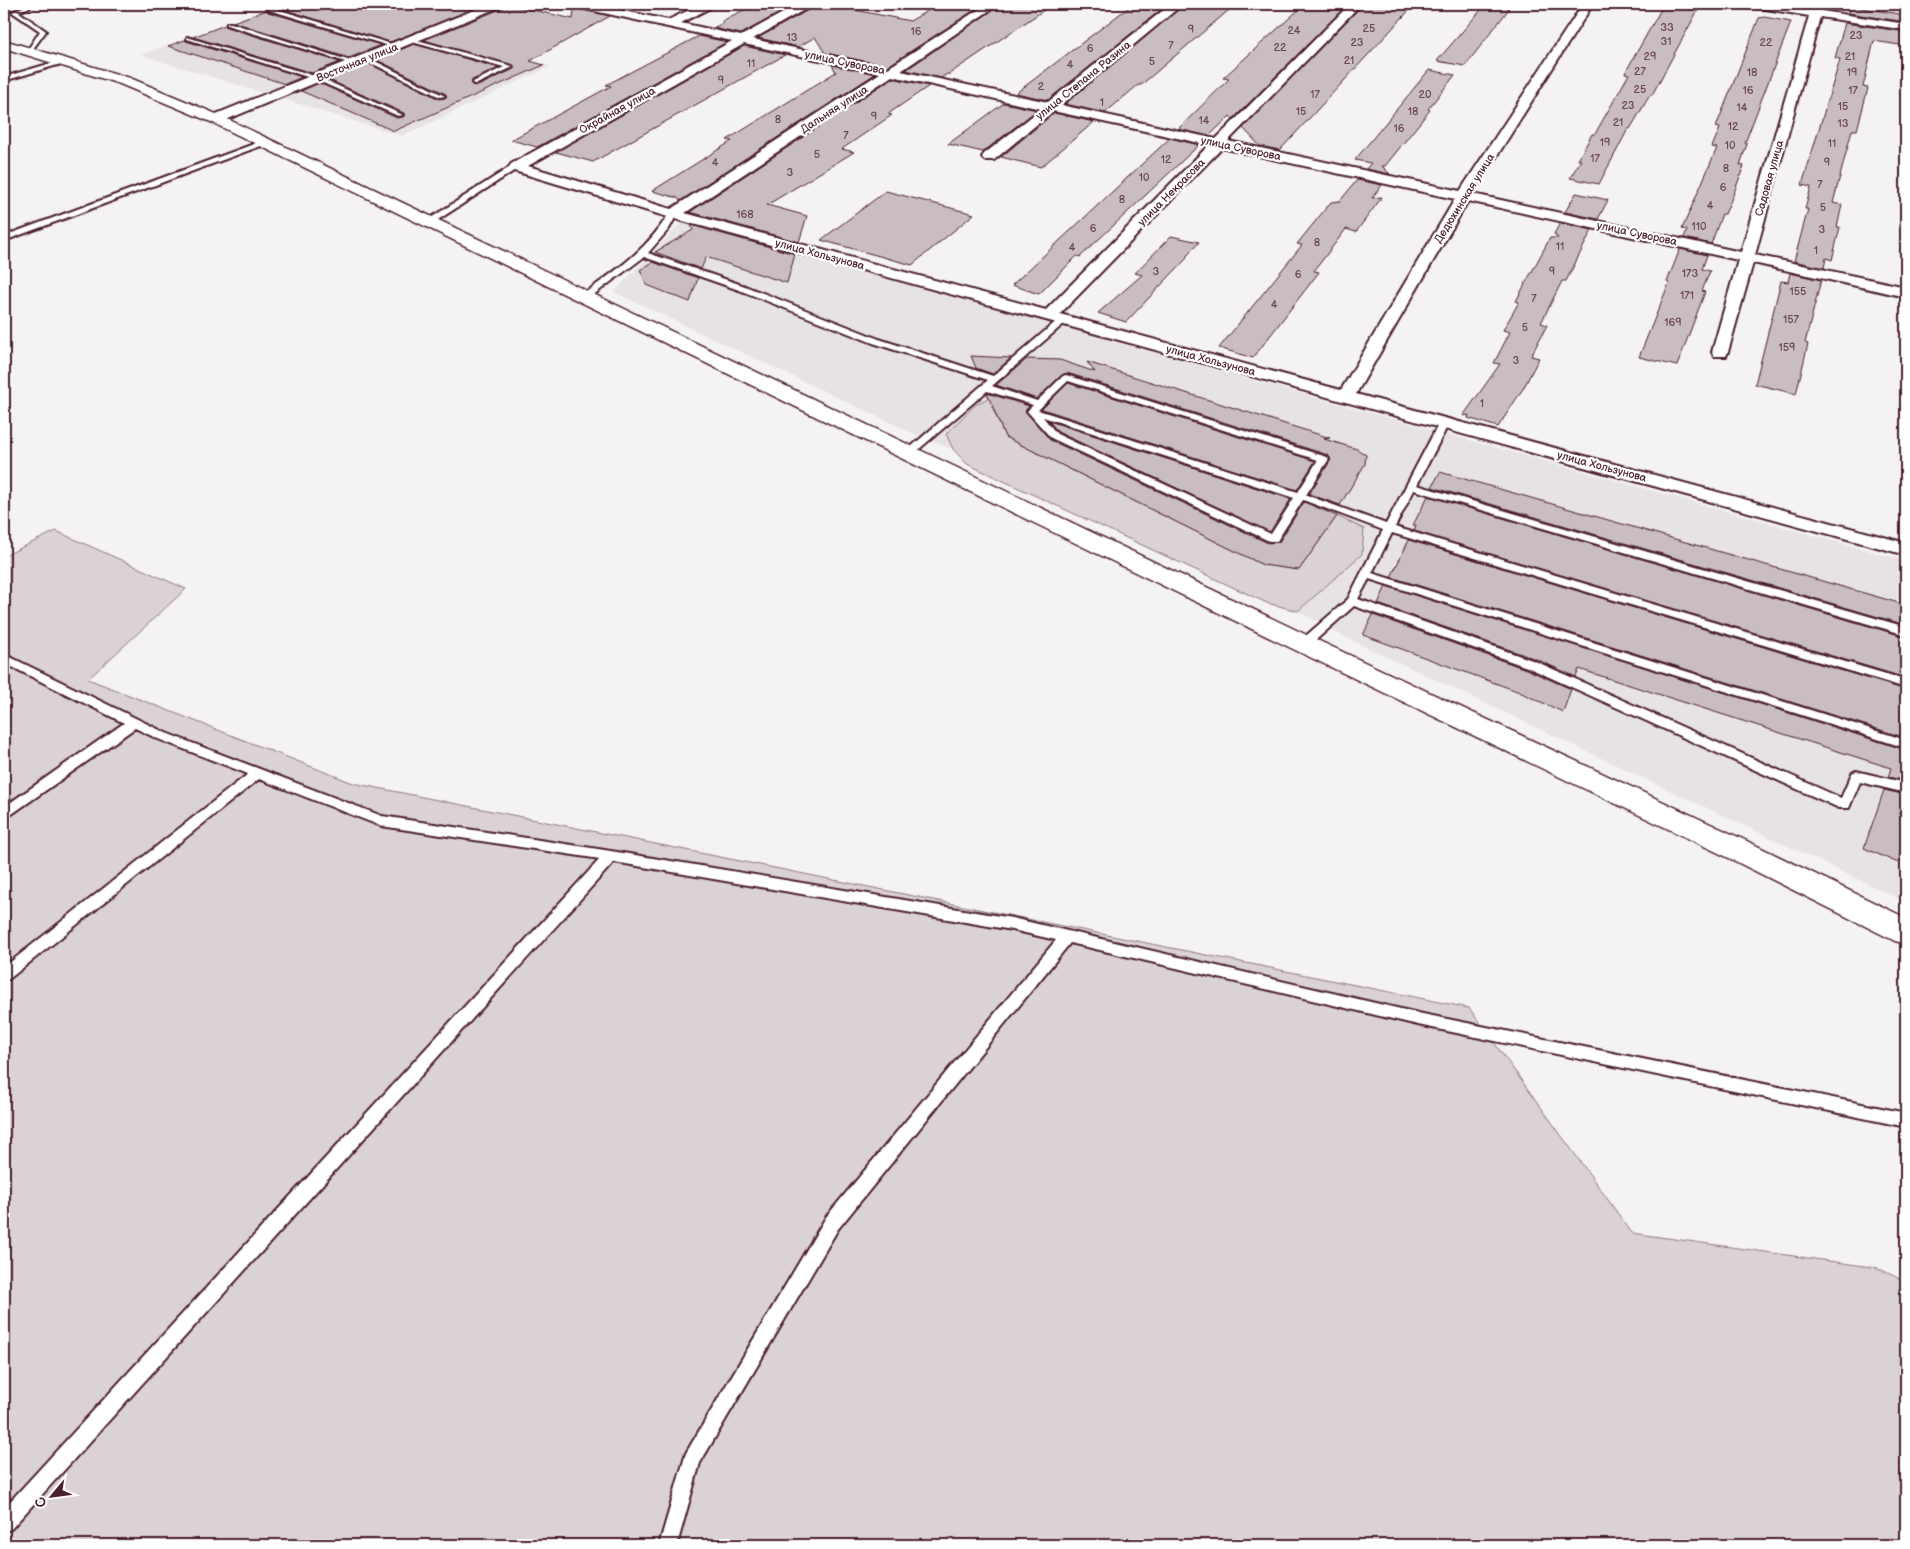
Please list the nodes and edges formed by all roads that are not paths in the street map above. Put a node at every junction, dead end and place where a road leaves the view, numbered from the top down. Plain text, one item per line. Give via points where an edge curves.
1 (33, 4) edge
2 (498, 4) edge
3 (576, 4) edge
4 (710, 4) edge
5 (807, 4) edge
6 (994, 4) edge
7 (1178, 4) edge
8 (1356, 4) edge
9 (1588, 4) edge
10 (1753, 4) edge
11 (271, 9) dead end
12 (1816, 9) edge
13 (228, 24) dead end
14 (670, 24) junction
15 (1906, 28) edge
16 (189, 38) dead end
17 (410, 40) junction
18 (742, 40) junction
19 (13, 46) edge
20 (395, 46) junction
21 (360, 61) junction
22 (62, 62) junction
23 (890, 72) junction
24 (316, 78) junction
25 (4, 79) edge
26 (475, 83) dead end
27 (442, 96) dead end
28 (1051, 107) junction
29 (400, 115) dead end
30 (216, 119) junction
31 (266, 143) junction
32 (1219, 143) junction
33 (989, 157) dead end
34 (516, 167) junction
35 (1464, 196) junction
36 (673, 214) junction
37 (430, 220) junction
38 (4, 239) edge
39 (641, 254) junction
40 (1746, 257) junction
41 (1906, 292) edge
42 (585, 297) junction
43 (1056, 318) junction
44 (1720, 352) dead end
45 (994, 379) junction
46 (985, 387) junction
47 (1346, 397) junction
48 (1035, 408) junction
49 (1444, 423) junction
50 (908, 454) junction
51 (1411, 486) junction
52 (1300, 496) junction
53 (1389, 528) junction
54 (1906, 549) edge
55 (1366, 575) junction
56 (1352, 601) junction
57 (1906, 631) edge
58 (1304, 644) junction
59 (4, 658) edge
60 (1906, 684) edge
61 (134, 722) junction
62 (1906, 744) edge
63 (258, 774) junction
64 (1906, 788) edge
65 (4, 813) edge
66 (611, 856) junction
67 (1906, 932) edge
68 (1067, 937) junction
69 (4, 975) edge
70 (1906, 1120) edge
71 (4, 1522) edge
72 (668, 1545) edge

1 - 19 lane via 15,12 43,31
2 - 17 street, Восточная улица
3 - 14 street, улица Суворова
4 - 14 street
5 - 18 street, Окрайная улица
6 - 23 street, Дальняя улица
7 - 28 street, улица Степана Разина
8 - 32 street, улица Некрасова
9 - 35 street, Дедюхинская улица
10 - 12 street
11 - 20 lane
12 - 15 street
12 - 40 street, Садовая улица
13 - 21 lane
14 - 18 street, улица Суворова
16 - 24 lane
17 - 20 street, Восточная улица
17 - 26 lane via 510,67
18 - 23 street, улица Суворова
18 - 34 street, Окрайная улица
19 - 22 main road
20 - 21 street, Восточная улица
21 - 24 street, Восточная улица
21 - 27 lane
22 - 25 lane
22 - 30 main road via 125,81
23 - 28 street, улица Суворова
23 - 36 street, Дальняя улица
24 - 29 lane
24 - 30 street, Восточная улица
28 - 32 street, улица Суворова
28 - 33 street, улица Степана Разина
30 - 31 main road
31 - 37 main road
31 - 38 lane
32 - 35 street, улица Суворова
32 - 43 street, улица Некрасова
34 - 36 street, улица Хользунова
34 - 37 lane, Окрайная улица
35 - 40 street, улица Суворова
35 - 47 street, Дедюхинская улица
36 - 39 lane via 667,226
36 - 43 street, улица Хользунова
37 - 42 main road
39 - 42 lane
39 - 45 lane via 742,288 876,341
40 - 41 street, улица Суворова
40 - 44 street, Садовая улица
42 - 50 main road
43 - 45 lane
43 - 47 street, улица Хользунова
45 - 46 lane
46 - 48 lane
46 - 50 lane
47 - 49 street, улица Хользунова
48 - 52 lane
48 - 52 lane via 1054,436 1273,538
48 - 52 lane via 1066,378 1324,459
49 - 51 lane
49 - 54 street, улица Хользунова
50 - 58 main road
51 - 53 lane
51 - 57 lane
52 - 53 lane
53 - 55 lane
53 - 60 lane
55 - 56 lane
55 - 62 lane
56 - 58 lane
56 - 64 lane via 1531,664 1844,805 1856,776
58 - 67 main road
59 - 61 lane
61 - 63 lane
61 - 65 lane
63 - 66 lane via 381,821
63 - 69 lane
66 - 68 lane via 1012,924
66 - 71 lane
68 - 70 lane via 1418,1019
68 - 72 lane via 832,1223 692,1460

